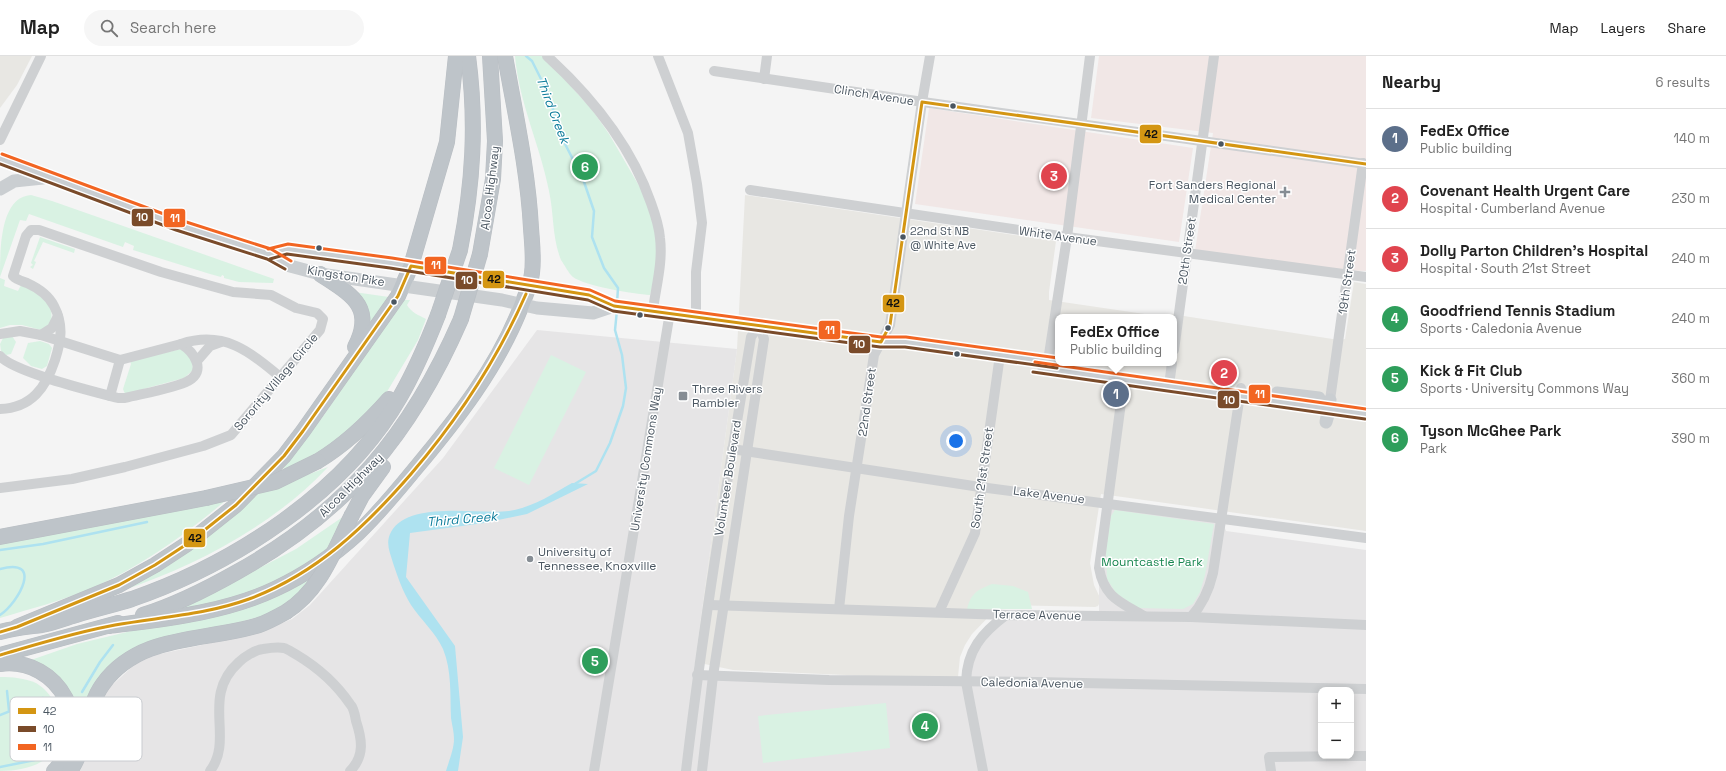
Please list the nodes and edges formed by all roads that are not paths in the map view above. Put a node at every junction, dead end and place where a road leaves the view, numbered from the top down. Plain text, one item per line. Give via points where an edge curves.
1 (41, 56) edge
2 (490, 56) edge
3 (505, 56) edge
4 (547, 56) edge
5 (658, 56) edge
6 (767, 56) edge
7 (930, 56) edge
8 (1090, 56) edge
9 (1214, 56) edge
10 (463, 60) edge
11 (714, 71) dead end
12 (764, 79) junction
13 (922, 102) junction
14 (1081, 124) junction
15 (0, 140) edge
16 (1202, 140) junction
17 (0, 159) edge
18 (1364, 164) edge
19 (49, 178) junction
20 (0, 189) edge
21 (750, 190) dead end
22 (905, 212) junction
23 (1067, 237) junction
24 (1187, 253) junction
25 (269, 254) junction
26 (411, 266) junction
27 (320, 274) junction
28 (1347, 275) junction
29 (1366, 277) edge
30 (529, 285) junction
31 (402, 286) junction
32 (522, 304) junction
33 (614, 306) junction
34 (653, 310) junction
35 (670, 312) junction
36 (1059, 314) edge
37 (58, 316) junction
38 (696, 316) junction
39 (759, 325) junction
40 (1177, 328) edge
41 (0, 334) edge
42 (41, 335) junction
43 (60, 342) junction
44 (221, 342) junction
45 (881, 342) junction
46 (181, 344) junction
47 (1055, 346) edge
48 (0, 356) edge
49 (120, 360) junction
50 (198, 361) junction
51 (417, 362) junction
52 (999, 362) junction
53 (1053, 364) edge
54 (1062, 366) edge
55 (1066, 366) edge
56 (1172, 366) edge
57 (27, 371) junction
58 (280, 377) junction
59 (49, 378) junction
60 (1124, 380) junction
61 (1170, 382) junction
62 (336, 385) junction
63 (1240, 392) junction
64 (110, 396) junction
65 (29, 401) junction
66 (1329, 404) junction
67 (418, 405) junction
68 (1366, 405) edge
69 (0, 409) edge
70 (1366, 414) edge
71 (1326, 422) dead end
72 (732, 449) junction
73 (748, 452) junction
74 (857, 469) junction
75 (980, 487) junction
76 (0, 488) edge
77 (1107, 502) junction
78 (1222, 518) junction
79 (0, 537) edge
80 (1366, 538) edge
81 (709, 605) junction
82 (725, 606) junction
83 (839, 609) junction
84 (939, 612) junction
85 (1006, 614) junction
86 (1191, 617) junction
87 (1146, 618) junction
88 (1366, 625) edge
89 (109, 626) junction
90 (17, 627) junction
91 (0, 632) edge
92 (0, 655) edge
93 (0, 664) edge
94 (697, 676) junction
95 (713, 676) junction
96 (966, 682) junction
97 (1366, 689) edge
98 (65, 697) edge
99 (95, 697) edge
100 (1318, 756) edge
101 (1354, 756) edge
102 (1366, 756) edge
103 (62, 761) edge
104 (76, 761) edge
105 (54, 771) edge
106 (70, 771) edge
107 (210, 771) edge
108 (350, 771) edge
109 (594, 771) edge
110 (686, 771) edge
111 (702, 771) edge
112 (983, 771) edge
113 (1271, 771) edge

1 - 15 street
2 - 67 highway, Alcoa Highway, bridge via 495,141 493,172 480,254 461,319
3 - 30 highway via 527,176 532,257
4 - 34 street via 606,119 644,183 660,238 660,271
5 - 38 street via 688,133 697,184 702,223 696,272
6 - 12 street
7 - 13 street, 22nd Street
8 - 14 street
9 - 16 street, 20th Street
10 - 26 highway via 447,142
10 - 51 highway, Alcoa Highway, bridge via 474,128 466,216 460,250 438,315
11 - 12 street, Clinch Avenue
12 - 13 street, Clinch Avenue
13 - 14 street, Clinch Avenue
13 - 22 street, 22nd Street
14 - 16 street, Clinch Avenue
14 - 23 street
16 - 18 street, Clinch Avenue
16 - 24 street, 20th Street via 1200,171
17 - 19 main road, Kingston Pike
18 - 28 street, 19th Street
19 - 20 main road via 14,181
19 - 25 main road, Kingston Pike via 178,225
21 - 22 street, White Avenue
22 - 23 street, White Avenue
22 - 45 street, 22nd Street via 890,325
23 - 24 street, White Avenue
23 - 36 street
24 - 28 street, White Avenue
24 - 40 street, 20th Street
25 - 26 main road, Kingston Pike via 287,249
25 - 27 main road, Kingston Pike via 290,266
26 - 30 main road, Kingston Pike
26 - 31 highway
27 - 31 main road, Kingston Pike
27 - 62 highway via 353,296 363,316 360,336
28 - 29 street, White Avenue
28 - 66 street, 19th Street
30 - 32 highway
30 - 33 main road, Kingston Pike via 589,295
31 - 32 main road, Kingston Pike
31 - 62 highway via 398,296
32 - 33 main road, Kingston Pike via 537,308 593,313
32 - 89 highway via 493,365 472,398 379,513 334,553 274,590 247,600 215,609
33 - 34 main road, Kingston Pike
34 - 35 main road, Kingston Pike
35 - 38 main road, Kingston Pike
35 - 109 street, University Commons Way
37 - 42 street via 52,328
37 - 43 street, Sorority Village Circle
37 - 58 street, Sorority Village Circle via 54,305 41,291 14,276 26,236 33,229 161,272 234,292 271,295 296,308 317,313 323,319 320,330
38 - 39 main road, Kingston Pike
39 - 45 main road, Kingston Pike
39 - 72 street, Volunteer Boulevard via 751,337
39 - 73 street, Volunteer Boulevard via 764,339
41 - 42 street via 20,331
42 - 43 street
43 - 49 street
43 - 59 street, Sorority Village Circle
44 - 46 street via 205,339
44 - 50 street via 210,346
44 - 58 street via 252,353
45 - 52 main road via 899,349
45 - 53 main road via 900,341
45 - 74 street, 22nd Street via 874,355
46 - 49 street
46 - 50 street via 189,349
47 - 53 street
48 - 57 street via 12,365
49 - 64 street
50 - 64 street via 196,373 188,381 125,398
51 - 79 highway, bridge via 394,393 359,432 318,462 275,482 206,498
51 - 90 highway, Alcoa Highway via 400,398 358,454 313,498 248,545 175,582 132,598 43,625
52 - 53 main road
52 - 75 street, South 21st Street
54 - 60 main road
55 - 61 main road
56 - 61 street
57 - 59 street
57 - 65 street via 32,376 35,386
58 - 76 street, Sorority Village Circle via 231,435 203,446 125,467 72,479
59 - 64 street
59 - 65 street, Sorority Village Circle
60 - 61 main road
60 - 77 street
61 - 63 main road
62 - 90 highway via 284,456 214,524 155,565 119,585
63 - 66 main road
63 - 78 street
65 - 69 street, Sorority Village Circle via 16,407
66 - 68 main road
66 - 70 main road
66 - 71 main road
67 - 89 highway, Alcoa Highway via 366,473 325,513 300,532 222,580 150,613
67 - 99 highway, bridge via 384,465 362,496 320,578 304,598 286,612 260,625 154,646 136,654 123,663 103,684
72 - 73 street, Lake Avenue
72 - 81 street, Volunteer Boulevard
73 - 74 street, Lake Avenue
73 - 82 street, Volunteer Boulevard
74 - 75 street, Lake Avenue
74 - 83 street, 22nd Street
75 - 77 street, Lake Avenue
75 - 84 street, South 21st Street via 975,533
77 - 78 street, Lake Avenue
77 - 87 street via 1099,568 1101,578 1107,593
78 - 80 street, Lake Avenue
78 - 86 street via 1210,586 1199,609
81 - 82 street, Terrace Avenue
81 - 94 street, Volunteer Boulevard
82 - 83 street, Terrace Avenue
82 - 95 street, Volunteer Boulevard
83 - 84 street, Terrace Avenue
84 - 85 street, Terrace Avenue
85 - 87 street, Terrace Avenue
85 - 96 street via 991,626 972,650 966,667
86 - 87 street, Terrace Avenue
86 - 88 street, Terrace Avenue
89 - 92 highway, Alcoa Highway
90 - 91 highway, Alcoa Highway
93 - 98 highway via 27,667 52,681
94 - 95 street, Caledonia Avenue
94 - 110 street, Volunteer Boulevard
95 - 96 street, Caledonia Avenue
95 - 111 street, Volunteer Boulevard
96 - 97 street, Caledonia Avenue
96 - 112 street
100 - 113 street via 1269,757
101 - 102 street
103 - 105 highway
104 - 106 highway, bridge
107 - 108 street via 215,764 220,739 219,694 228,671 241,659 260,649 284,648 329,679 351,705 361,736 362,750 356,765

